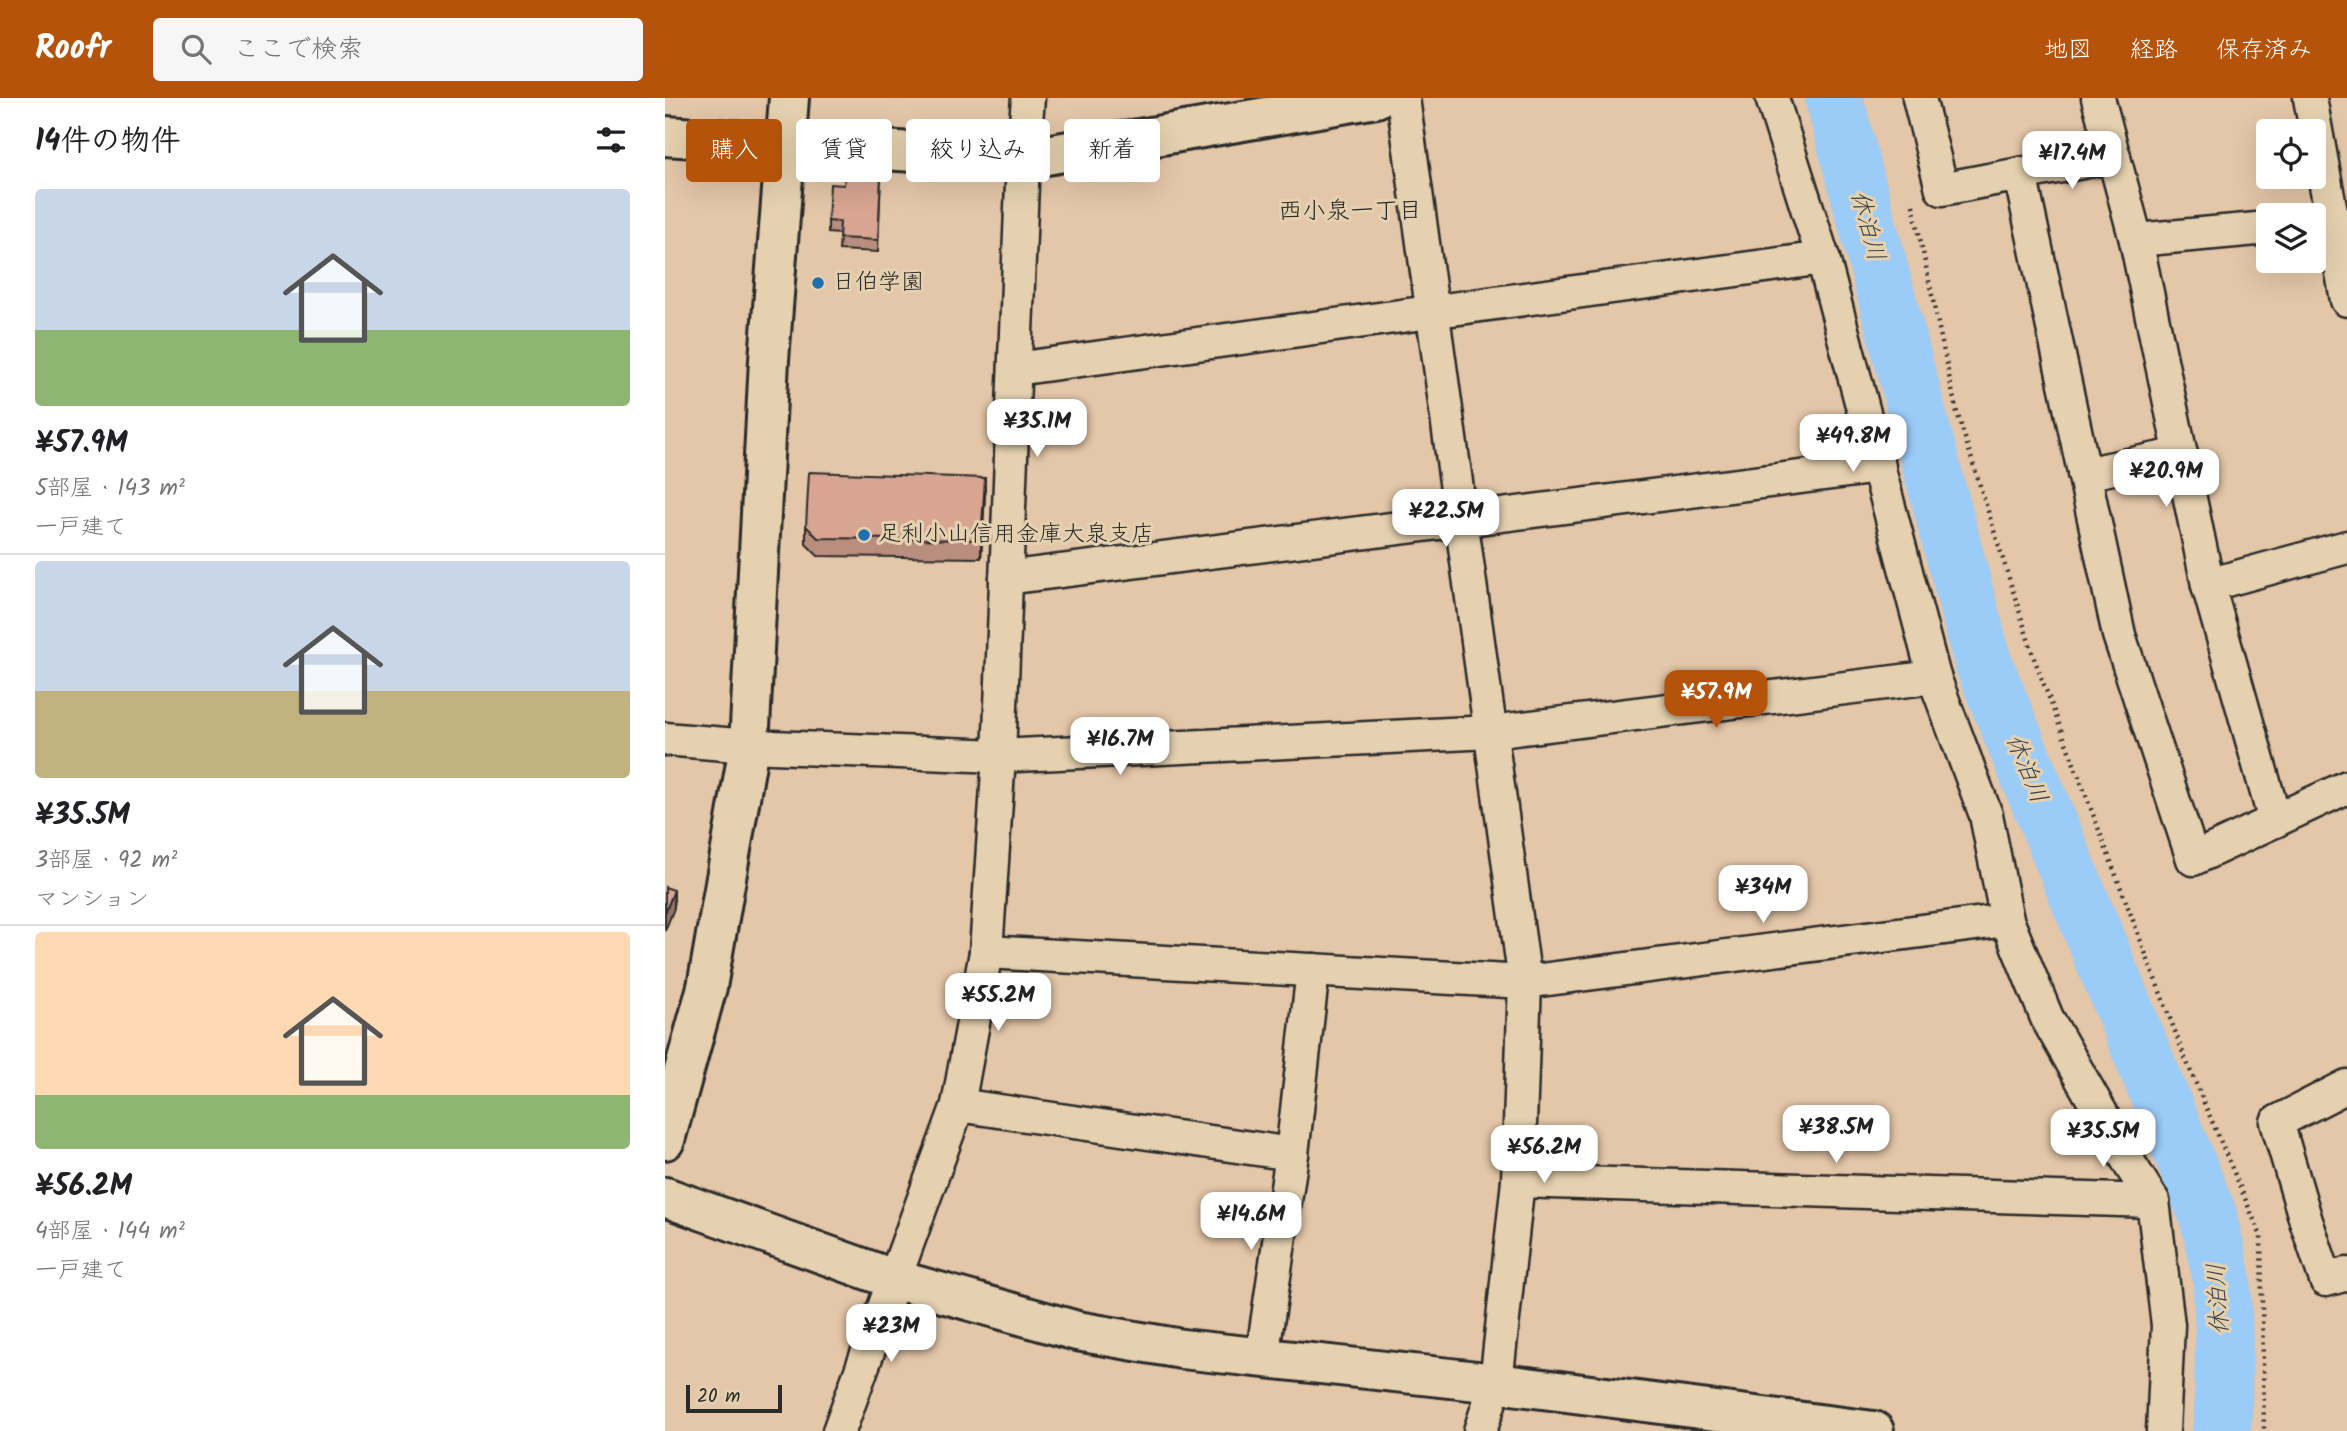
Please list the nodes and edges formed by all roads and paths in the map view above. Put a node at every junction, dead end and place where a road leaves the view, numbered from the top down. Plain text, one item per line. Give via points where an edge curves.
1 (789, 98) edge
2 (1028, 98) edge
3 (1376, 98) edge
4 (1403, 98) edge
5 (1772, 98) edge
6 (1919, 98) edge
7 (2098, 98) edge
8 (2310, 98) edge
9 (1026, 119) edge
10 (665, 136) edge
11 (786, 144) junction
12 (906, 152) edge
13 (1050, 155) edge
14 (2114, 156) junction
15 (2019, 174) junction
16 (1022, 182) edge
17 (1910, 193) dead end
18 (2330, 223) edge
19 (2256, 229) edge
20 (2136, 240) junction
21 (1823, 258) junction
22 (2347, 300) edge
23 (1433, 312) junction
24 (1015, 369) junction
25 (2181, 454) junction
26 (1879, 467) junction
27 (2084, 474) junction
28 (1461, 521) junction
29 (2347, 547) edge
30 (1006, 578) junction
31 (2208, 585) junction
32 (1934, 677) junction
33 (1491, 732) junction
34 (665, 739) edge
35 (749, 746) junction
36 (999, 756) junction
37 (2347, 787) edge
38 (2275, 821) junction
39 (2007, 920) junction
40 (986, 951) junction
41 (1313, 970) junction
42 (1525, 982) junction
43 (2347, 1086) edge
44 (958, 1105) junction
45 (665, 1140) edge
46 (1292, 1154) junction
47 (1518, 1181) junction
48 (665, 1197) edge
49 (2153, 1201) junction
50 (2347, 1274) edge
51 (893, 1279) junction
52 (1262, 1358) junction
53 (1496, 1383) junction
54 (839, 1431) edge
55 (1480, 1431) edge
56 (1874, 1431) edge
57 (2163, 1431) edge
58 (2264, 1431) edge

1 - 11 street
2 - 9 street
3 - 13 street
4 - 23 street
5 - 21 street
6 - 15 street via 1942,189
7 - 14 street
8 - 18 street
10 - 11 street
11 - 12 street
11 - 35 street via 769,360
14 - 15 street
14 - 20 street
15 - 27 street
16 - 24 street
17 - 58 path via 1955,409 2034,658 2185,1058 2261,1236
18 - 22 street
19 - 20 street
20 - 25 street
21 - 23 street
21 - 26 street
23 - 24 street
23 - 28 street
24 - 30 street
25 - 27 street
25 - 31 street
26 - 28 street
26 - 32 street
27 - 38 street via 2119,635 2193,859
28 - 30 street
28 - 33 street
29 - 31 street
30 - 36 street
31 - 38 street
32 - 33 street
32 - 39 street via 1986,815
33 - 36 street
33 - 42 street
34 - 35 street
35 - 36 street
35 - 45 street via 708,987
36 - 40 street
37 - 38 street
39 - 42 street
39 - 49 street via 2047,1018
40 - 41 street
40 - 44 street
41 - 42 street
41 - 46 street
42 - 47 street
43 - 50 street via 2277,1122 2326,1280
44 - 46 street
44 - 51 street
46 - 52 street
47 - 49 street
47 - 53 street
48 - 51 street
49 - 57 street via 2168,1325
51 - 52 street via 1077,1331
51 - 54 street
52 - 53 street
53 - 55 street
53 - 56 street

